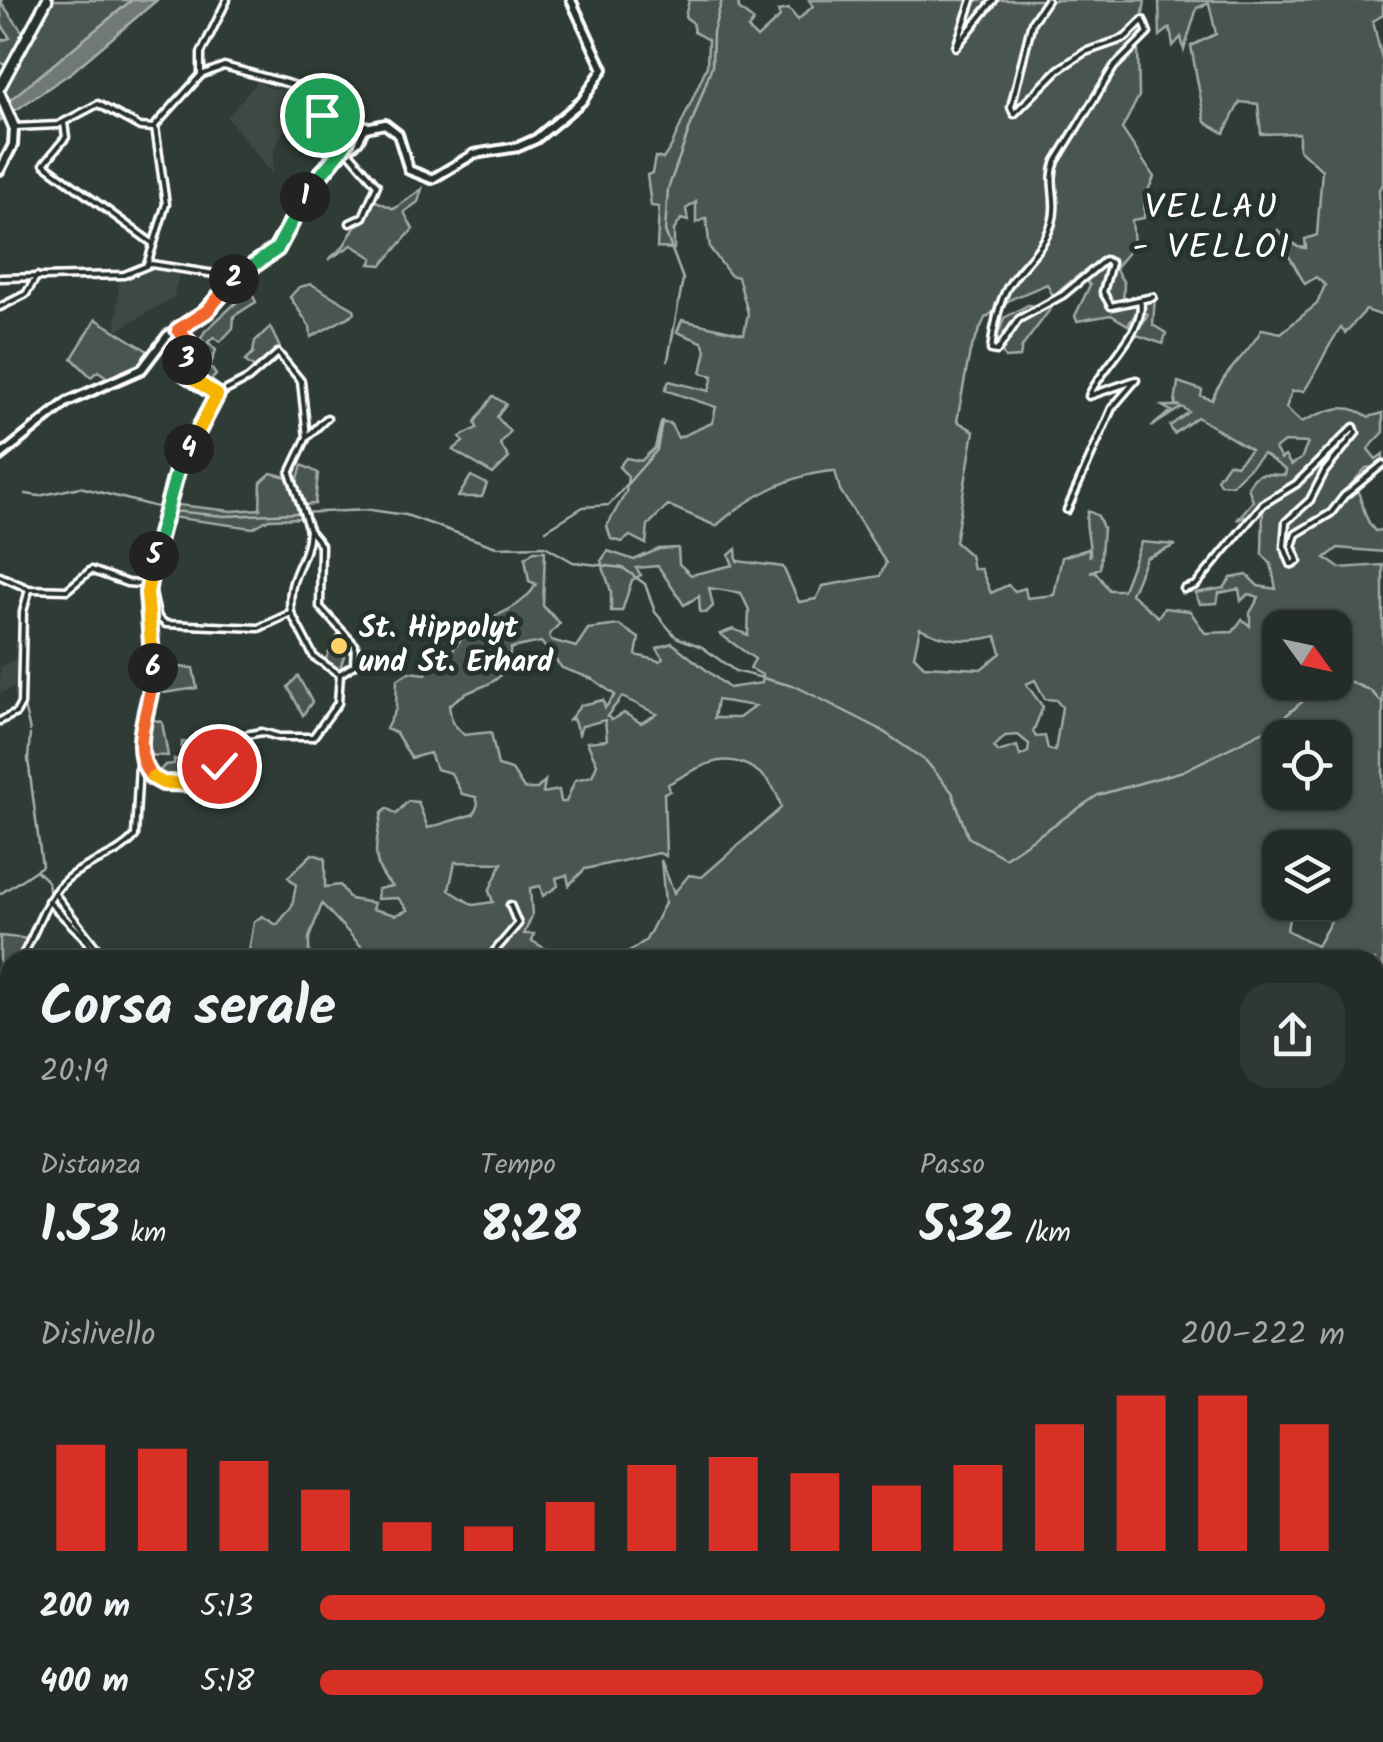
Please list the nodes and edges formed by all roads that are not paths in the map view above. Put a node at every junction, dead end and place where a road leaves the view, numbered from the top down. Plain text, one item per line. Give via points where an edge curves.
1 (47, 0) edge
2 (227, 0) edge
3 (571, 0) edge
4 (972, 0) edge
5 (994, 0) edge
6 (1047, 0) edge
7 (201, 75) junction
8 (0, 93) edge
9 (64, 122) junction
10 (13, 124) junction
11 (155, 127) junction
12 (351, 139) junction
13 (0, 170) edge
14 (350, 223) dead end
15 (152, 243) junction
16 (147, 265) junction
17 (37, 276) junction
18 (234, 277) junction
19 (0, 278) edge
20 (1153, 297) dead end
21 (1140, 300) junction
22 (0, 307) edge
23 (178, 330) junction
24 (217, 395) junction
25 (326, 418) dead end
26 (307, 437) junction
27 (0, 456) edge
28 (1383, 464) edge
29 (1068, 510) dead end
30 (309, 530) junction
31 (0, 576) edge
32 (150, 586) junction
33 (1184, 589) dead end
34 (29, 590) junction
35 (291, 612) junction
36 (340, 674) junction
37 (0, 721) edge
38 (140, 762) junction
39 (54, 892) junction
40 (48, 900) junction
41 (510, 905) dead end
42 (25, 950) edge
43 (94, 950) edge
44 (95, 950) edge
45 (496, 950) edge

1 - 8 main road
2 - 7 street via 201,53
3 - 12 main road via 603,69 582,101 536,139 474,154 440,178 425,179 406,166 394,129 366,126
4 - 5 street via 956,47
6 - 21 street via 1032,22 1014,114 1074,58 1125,38 1143,20 1148,32 1114,67 1056,161 1050,228 1008,288 990,350 997,351 1029,310 1062,295 1104,260 1111,263 1103,292 1110,306
7 - 11 street
7 - 12 street via 224,66 296,86
8 - 10 main road
9 - 10 street
9 - 11 street via 98,104 140,127
9 - 15 street via 66,137 44,164
10 - 13 main road via 13,145
11 - 15 street via 166,204
12 - 14 street via 377,185 362,217
12 - 18 main road via 320,171 277,249
15 - 16 street
16 - 17 street via 124,274
16 - 18 street
17 - 19 street
17 - 22 street via 26,294
18 - 23 main road via 222,297
20 - 21 street
21 - 29 street via 1142,310 1115,362 1090,396 1136,380 1112,408
23 - 24 street via 192,346 186,374
23 - 27 main road via 138,372 67,402
24 - 26 street via 277,353 302,386
24 - 32 street via 179,467 157,535
25 - 26 street
26 - 30 street via 290,473
28 - 33 street via 1331,513 1303,527 1292,546 1298,561 1288,560 1286,522 1310,500 1356,433 1350,428 1303,478 1263,504 1196,585
30 - 35 street via 307,552 290,582
30 - 36 street via 322,548 320,607 355,645 353,666
31 - 34 street
32 - 34 street via 88,570 70,590
32 - 35 street via 158,618 166,624 256,628
32 - 38 street via 154,673
34 - 37 street via 21,704
35 - 36 street via 314,657
36 - 38 street via 338,702 313,737 246,735 200,784 159,782
38 - 39 street via 135,836
39 - 40 street
39 - 44 street
40 - 42 street
40 - 43 street
41 - 45 street via 517,926

